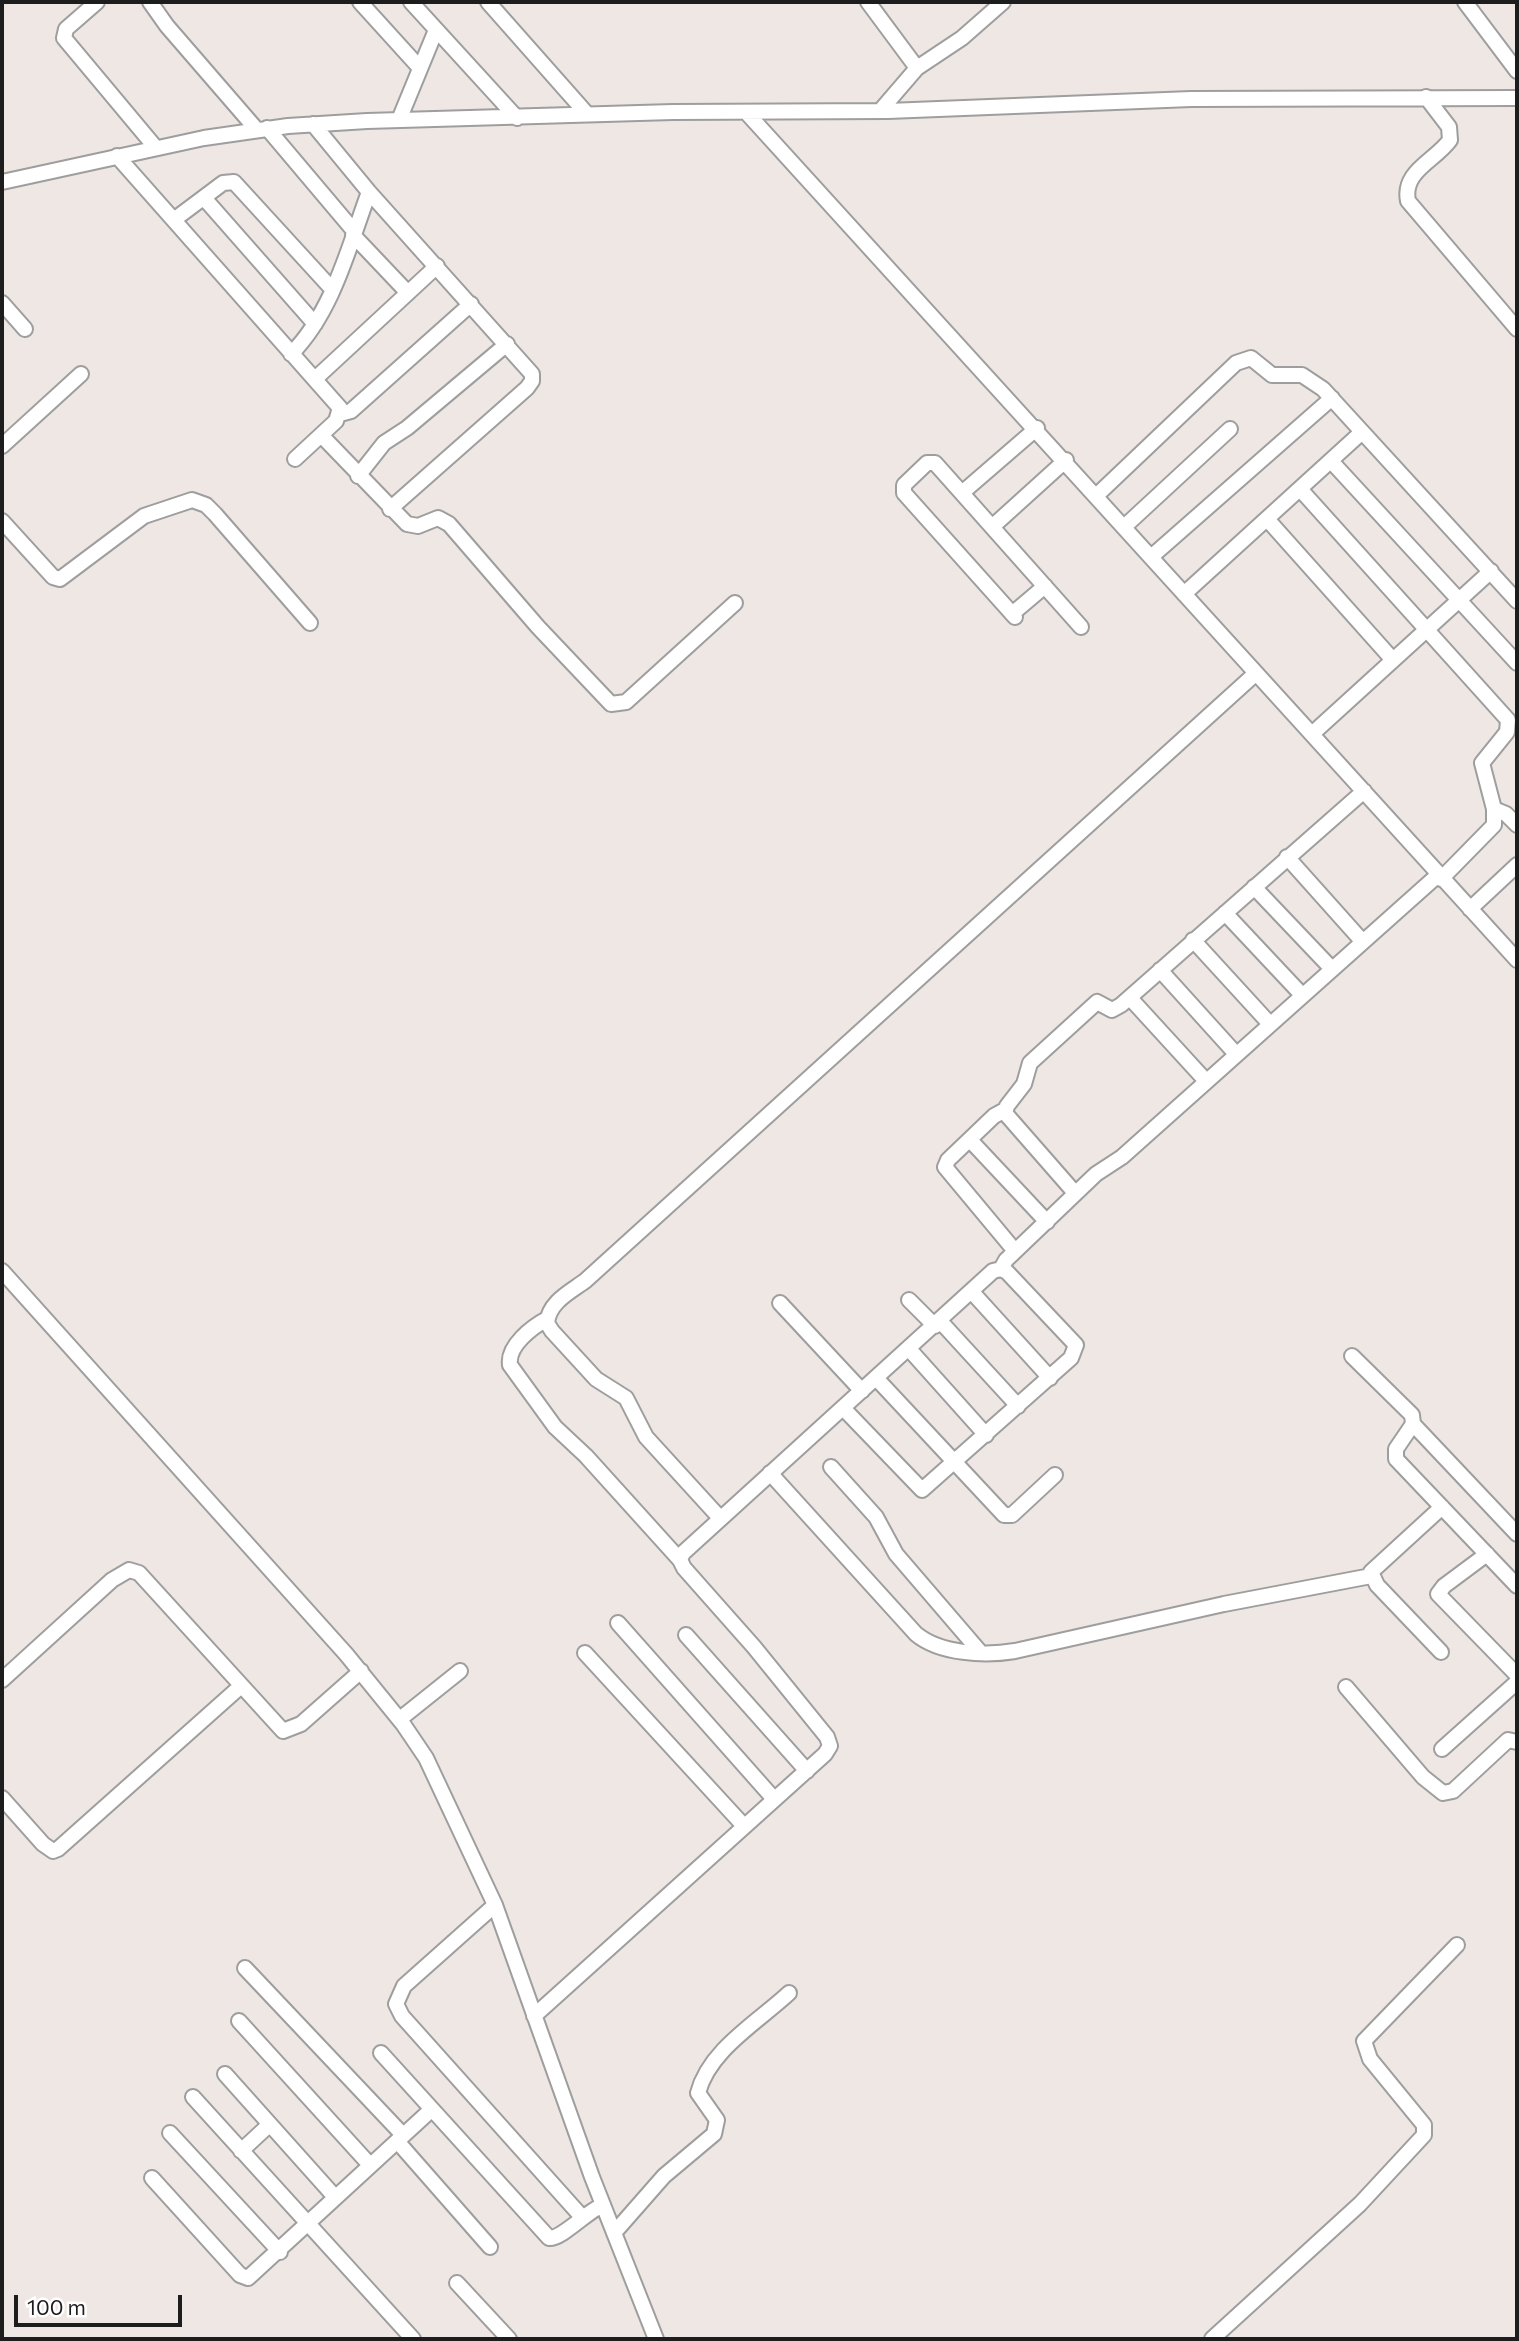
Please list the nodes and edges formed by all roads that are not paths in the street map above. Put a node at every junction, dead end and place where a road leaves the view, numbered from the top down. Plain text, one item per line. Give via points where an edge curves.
1 (150, 2) edge
2 (360, 2) edge
3 (411, 2) edge
4 (488, 2) edge
5 (867, 2) edge
6 (1003, 2) edge
7 (1465, 2) edge
8 (93, 3) edge
9 (436, 30) junction
10 (419, 67) junction
11 (917, 68) junction
12 (1517, 71) edge
13 (1426, 97) junction
14 (1517, 98) edge
15 (880, 111) junction
16 (746, 112) junction
17 (587, 114) junction
18 (517, 118) junction
19 (399, 120) junction
20 (313, 124) junction
21 (262, 129) junction
22 (156, 148) junction
23 (117, 156) junction
24 (2, 181) edge
25 (369, 192) junction
26 (204, 198) junction
27 (175, 219) junction
28 (354, 233) junction
29 (437, 266) junction
30 (332, 289) junction
31 (408, 293) junction
32 (2, 303) edge
33 (471, 304) junction
34 (315, 324) junction
35 (26, 329) dead end
36 (1517, 329) edge
37 (507, 344) junction
38 (291, 355) junction
39 (81, 374) dead end
40 (315, 379) junction
41 (1332, 398) junction
42 (340, 414) junction
43 (1037, 428) junction
44 (1230, 429) dead end
45 (1362, 432) junction
46 (321, 435) junction
47 (2, 446) edge
48 (295, 459) dead end
49 (1066, 460) junction
50 (1331, 461) junction
51 (358, 476) junction
52 (1300, 489) junction
53 (963, 492) junction
54 (1096, 496) junction
55 (390, 509) junction
56 (1267, 519) junction
57 (2, 521) edge
58 (992, 527) junction
59 (1124, 527) junction
60 (1151, 557) junction
61 (1491, 571) junction
62 (1045, 586) junction
63 (1184, 594) junction
64 (1461, 598) junction
65 (1517, 601) edge
66 (735, 603) dead end
67 (310, 623) dead end
68 (1081, 627) dead end
69 (1428, 629) junction
70 (1393, 660) junction
71 (1517, 663) edge
72 (1255, 674) junction
73 (1312, 734) junction
74 (1364, 791) junction
75 (1494, 809) junction
76 (1517, 825) edge
77 (1287, 856) junction
78 (1517, 865) edge
79 (1439, 877) junction
80 (1254, 887) junction
81 (1469, 909) junction
82 (1225, 913) junction
83 (1193, 940) junction
84 (1363, 942) junction
85 (1517, 960) edge
86 (1332, 969) junction
87 (1160, 970) junction
88 (1302, 995) junction
89 (1130, 998) junction
90 (1269, 1024) junction
91 (1236, 1054) junction
92 (1206, 1081) junction
93 (1005, 1110) junction
94 (970, 1140) junction
95 (1075, 1194) junction
96 (1047, 1222) junction
97 (1015, 1251) junction
98 (1001, 1269) junction
99 (2, 1271) edge
100 (972, 1292) junction
101 (909, 1300) dead end
102 (780, 1303) dead end
103 (547, 1319) junction
104 (937, 1324) junction
105 (909, 1349) junction
106 (1352, 1356) dead end
107 (876, 1377) junction
108 (1050, 1378) junction
109 (862, 1391) junction
110 (1018, 1406) junction
111 (843, 1408) junction
112 (1413, 1424) junction
113 (986, 1435) junction
114 (954, 1463) junction
115 (831, 1467) dead end
116 (770, 1473) junction
117 (1055, 1475) dead end
118 (1442, 1507) junction
119 (720, 1518) junction
120 (1517, 1534) edge
121 (1487, 1554) junction
122 (680, 1560) junction
123 (1371, 1576) junction
124 (1517, 1586) edge
125 (618, 1623) dead end
126 (686, 1635) dead end
127 (1441, 1652) dead end
128 (585, 1653) dead end
129 (981, 1653) junction
130 (361, 1671) junction
131 (460, 1671) dead end
132 (1517, 1675) edge
133 (2, 1680) edge
134 (1517, 1682) edge
135 (241, 1686) junction
136 (1346, 1687) dead end
137 (400, 1719) junction
138 (1517, 1742) edge
139 (1441, 1749) dead end
140 (807, 1771) junction
141 (2, 1798) edge
142 (774, 1799) junction
143 (744, 1826) junction
144 (495, 1905) junction
145 (1457, 1945) dead end
146 (245, 1968) dead end
147 (789, 1993) dead end
148 (534, 2017) junction
149 (239, 2021) dead end
150 (381, 2053) dead end
151 (225, 2074) dead end
152 (192, 2097) dead end
153 (431, 2110) junction
154 (269, 2125) junction
155 (170, 2133) dead end
156 (400, 2138) junction
157 (241, 2151) junction
158 (370, 2165) junction
159 (152, 2178) dead end
160 (335, 2197) junction
161 (603, 2205) junction
162 (582, 2217) junction
163 (307, 2226) junction
164 (614, 2233) junction
165 (490, 2248) dead end
166 (280, 2252) junction
167 (457, 2283) dead end
168 (413, 2339) edge
169 (509, 2339) edge
170 (656, 2339) edge
171 (1212, 2339) edge

1 - 21 street
2 - 10 street
3 - 9 street
4 - 17 street
5 - 11 street
6 - 11 street via 962,38
7 - 12 street
8 - 22 street via 66,29 64,38
9 - 10 street
9 - 18 street
10 - 19 street
11 - 15 street
13 - 14 street
13 - 15 street via 1191,99
13 - 36 street via 1451,133 1445,147 1413,174 1408,201
15 - 16 street
16 - 17 street
16 - 43 street
17 - 18 street
18 - 19 street
19 - 20 street
20 - 21 street
20 - 25 street
21 - 22 street
21 - 28 street
22 - 23 street
23 - 24 street
23 - 27 street
25 - 28 street
25 - 29 street
26 - 27 street
26 - 30 street via 227,181 236,183
26 - 34 street
27 - 38 street
28 - 30 street
28 - 31 street
29 - 31 street
29 - 33 street
30 - 34 street
31 - 40 street
32 - 35 street
33 - 37 street
33 - 42 street via 351,411
34 - 38 street
37 - 51 street via 384,443
37 - 55 street via 532,374 530,385
38 - 40 street
39 - 47 street
40 - 42 street via 335,400
41 - 45 street
41 - 54 street via 1308,377 1272,375 1255,360 1241,359
41 - 60 street
42 - 46 street
43 - 49 street
43 - 53 street
44 - 59 street
45 - 50 street
45 - 61 street
46 - 48 street
46 - 51 street
49 - 54 street
49 - 58 street
50 - 52 street
50 - 64 street
51 - 55 street
52 - 56 street
52 - 69 street
53 - 58 street
53 - 62 street via 933,462 902,490 1014,615
54 - 59 street
55 - 66 street via 411,526 438,518 449,524 611,704 626,702
56 - 63 street
56 - 70 street
57 - 67 street via 53,577 60,579 139,518 197,500
58 - 62 street
59 - 60 street
60 - 63 street
61 - 64 street
61 - 65 street
62 - 68 street
63 - 72 street
64 - 69 street
64 - 71 street
69 - 70 street
69 - 75 street via 1508,720 1507,732 1482,763
70 - 73 street
72 - 73 street
72 - 103 street via 784,1104 585,1281 565,1293
73 - 74 street
74 - 77 street
74 - 79 street
75 - 76 street
75 - 79 street via 1492,831
77 - 80 street
77 - 84 street
78 - 81 street
79 - 81 street
79 - 84 street
80 - 82 street
80 - 86 street
81 - 85 street
82 - 83 street
82 - 88 street
83 - 87 street
83 - 90 street
84 - 86 street
86 - 88 street
87 - 89 street
87 - 91 street
88 - 90 street
89 - 92 street
89 - 93 street via 1115,1010 1097,1002 1084,1013 1030,1063 1023,1087
90 - 91 street
91 - 92 street
92 - 95 street
93 - 94 street
93 - 95 street
94 - 96 street
94 - 97 street via 948,1160 946,1170
95 - 96 street
96 - 97 street
97 - 98 street
98 - 100 street
98 - 108 street via 1076,1345 1071,1358
99 - 130 street
100 - 104 street
100 - 108 street
101 - 104 street
102 - 109 street
103 - 119 street via 552,1331 590,1373 626,1398 646,1437
103 - 122 street via 515,1347 510,1365 550,1421
104 - 105 street
104 - 110 street
105 - 107 street
105 - 113 street
106 - 112 street via 1407,1410
107 - 109 street
107 - 114 street
108 - 110 street
109 - 111 street
110 - 113 street
111 - 114 street via 918,1488 926,1488
111 - 116 street
112 - 118 street via 1396,1449 1396,1459
112 - 120 street
113 - 114 street
114 - 117 street via 1010,1517
115 - 129 street via 876,1517 895,1555
116 - 119 street
116 - 129 street via 916,1634 934,1644
118 - 121 street
118 - 123 street via 1377,1563
119 - 122 street
121 - 124 street
121 - 132 street via 1438,1594
122 - 140 street via 827,1737 829,1749
123 - 127 street
123 - 129 street via 1015,1651
125 - 142 street
126 - 140 street
128 - 143 street
130 - 135 street via 290,1731 277,1727
130 - 137 street
131 - 137 street
133 - 135 street via 112,1580 134,1570
134 - 139 street
135 - 141 street via 58,1849 43,1844
136 - 138 street via 1423,1777 1443,1793 1453,1791 1508,1740
137 - 144 street via 426,1758
140 - 142 street
142 - 143 street
143 - 148 street
144 - 148 street
144 - 162 street via 404,1986 396,2004
145 - 171 street via 1364,2041 1370,2059 1424,2125 1424,2136 1360,2204
146 - 156 street
147 - 164 street via 707,2070 698,2093 717,2120 715,2134 654,2186
148 - 161 street
149 - 158 street
150 - 153 street
151 - 154 street
152 - 157 street
153 - 156 street
153 - 162 street via 549,2238
154 - 157 street
154 - 160 street
155 - 166 street
156 - 158 street
156 - 165 street
157 - 163 street
158 - 160 street
159 - 166 street via 244,2277 253,2276
160 - 163 street
161 - 162 street
161 - 164 street
163 - 166 street
163 - 168 street
164 - 170 street
167 - 169 street

